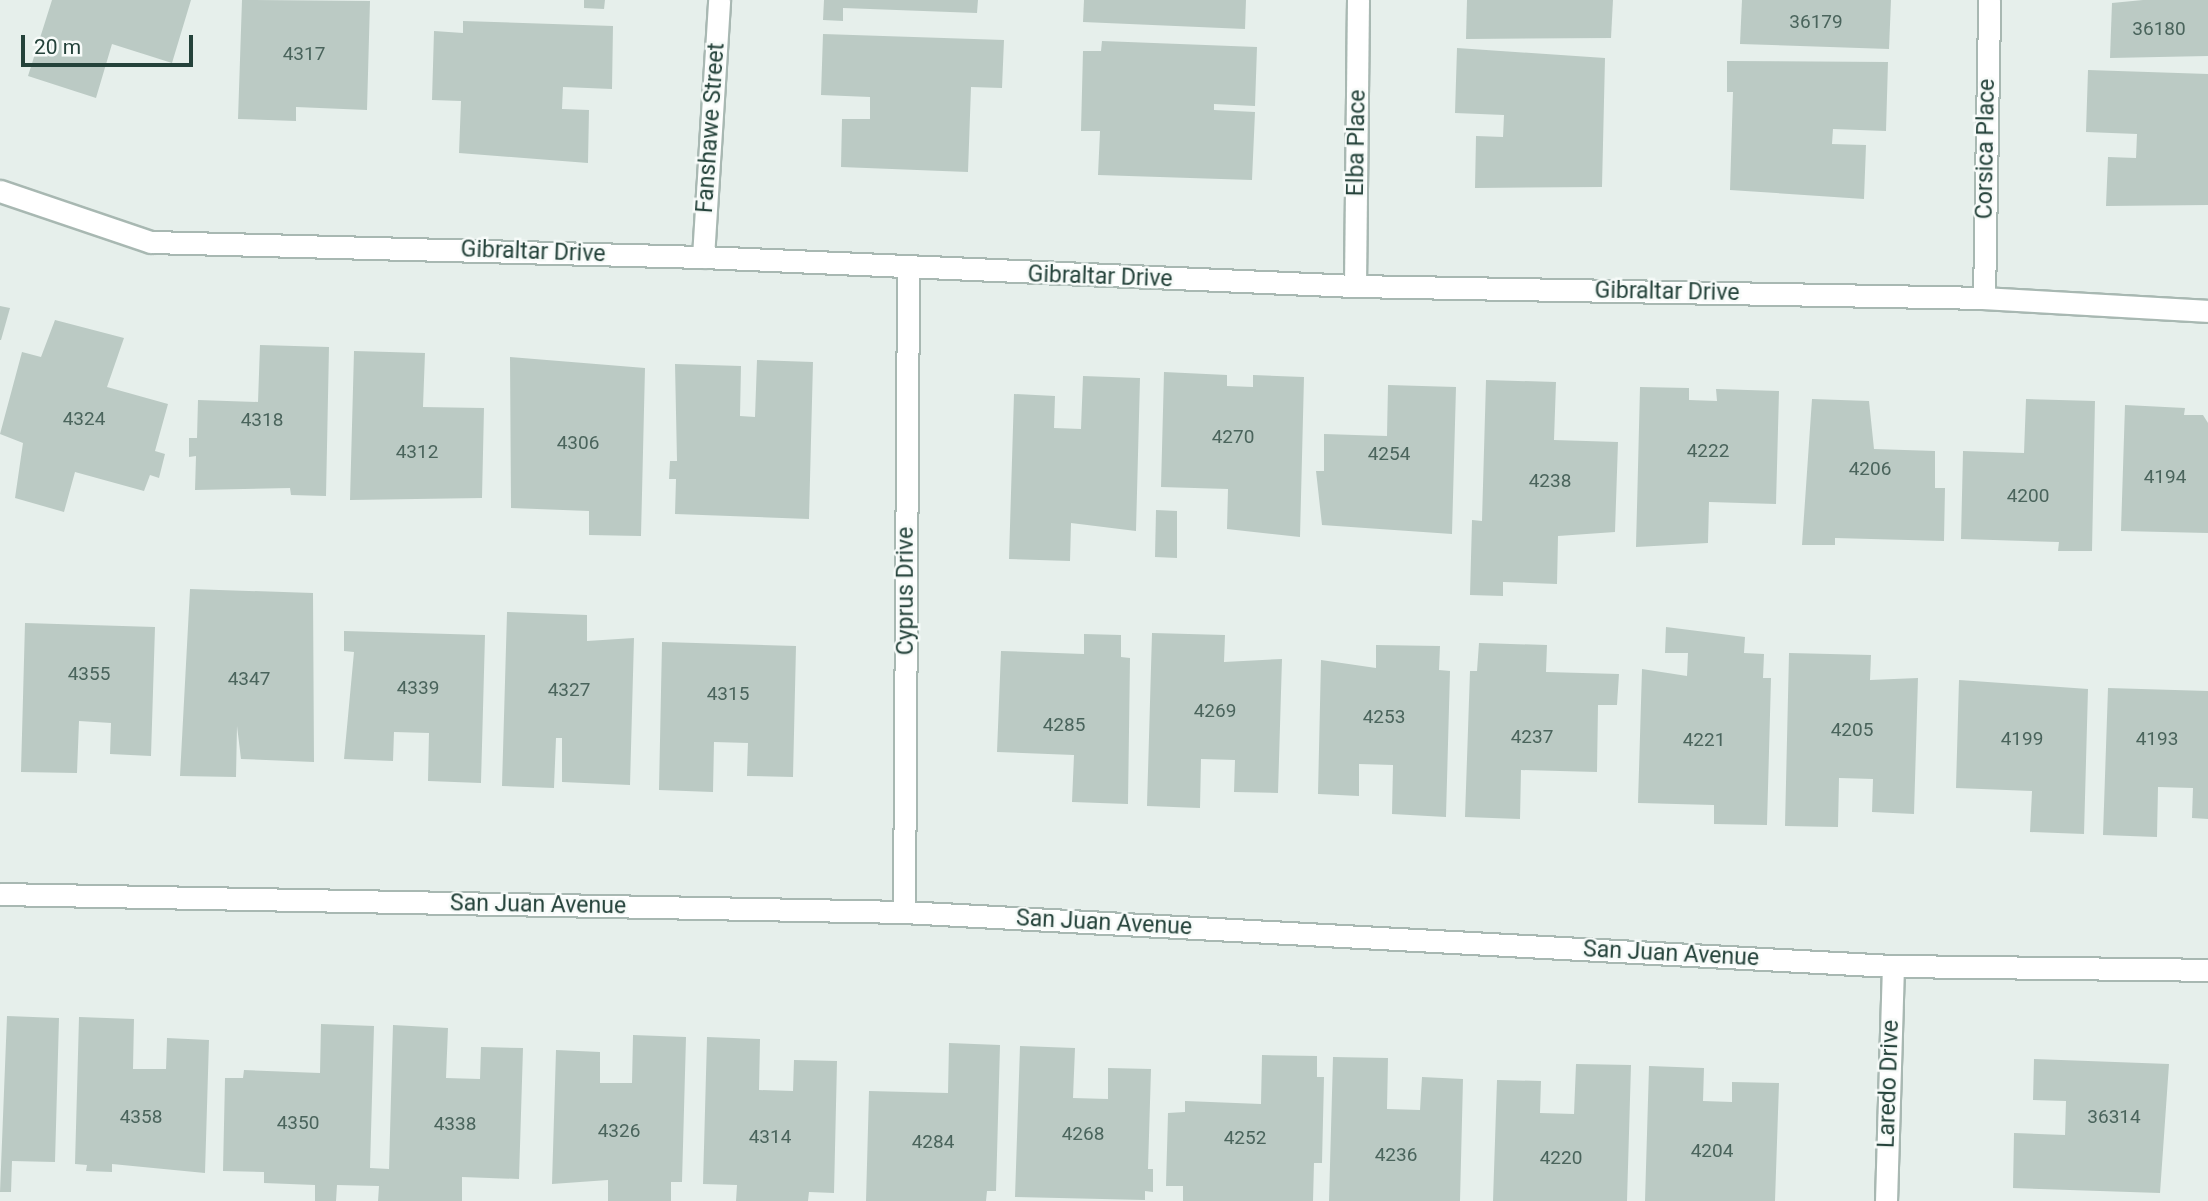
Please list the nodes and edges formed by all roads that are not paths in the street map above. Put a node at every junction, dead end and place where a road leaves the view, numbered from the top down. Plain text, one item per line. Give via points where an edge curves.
1 (719, 0) edge
2 (1358, 0) edge
3 (1989, 0) edge
4 (0, 191) edge
5 (703, 257) junction
6 (908, 270) junction
7 (1355, 286) junction
8 (1984, 298) junction
9 (2208, 311) edge
10 (0, 894) edge
11 (904, 912) junction
12 (1893, 966) junction
13 (2208, 970) edge
14 (1885, 1201) edge

1 - 5 street, Fanshawe Street
2 - 7 street, Elba Place
3 - 8 street, Corsica Place
4 - 5 street, Gibraltar Drive via 150,242
5 - 6 street, Gibraltar Drive
6 - 7 street, Gibraltar Drive
6 - 11 street, Cyprus Drive
7 - 8 street, Gibraltar Drive
8 - 9 street, Gibraltar Drive
10 - 11 street, San Juan Avenue
11 - 12 street, San Juan Avenue
12 - 13 street, San Juan Avenue
12 - 14 street, Laredo Drive

